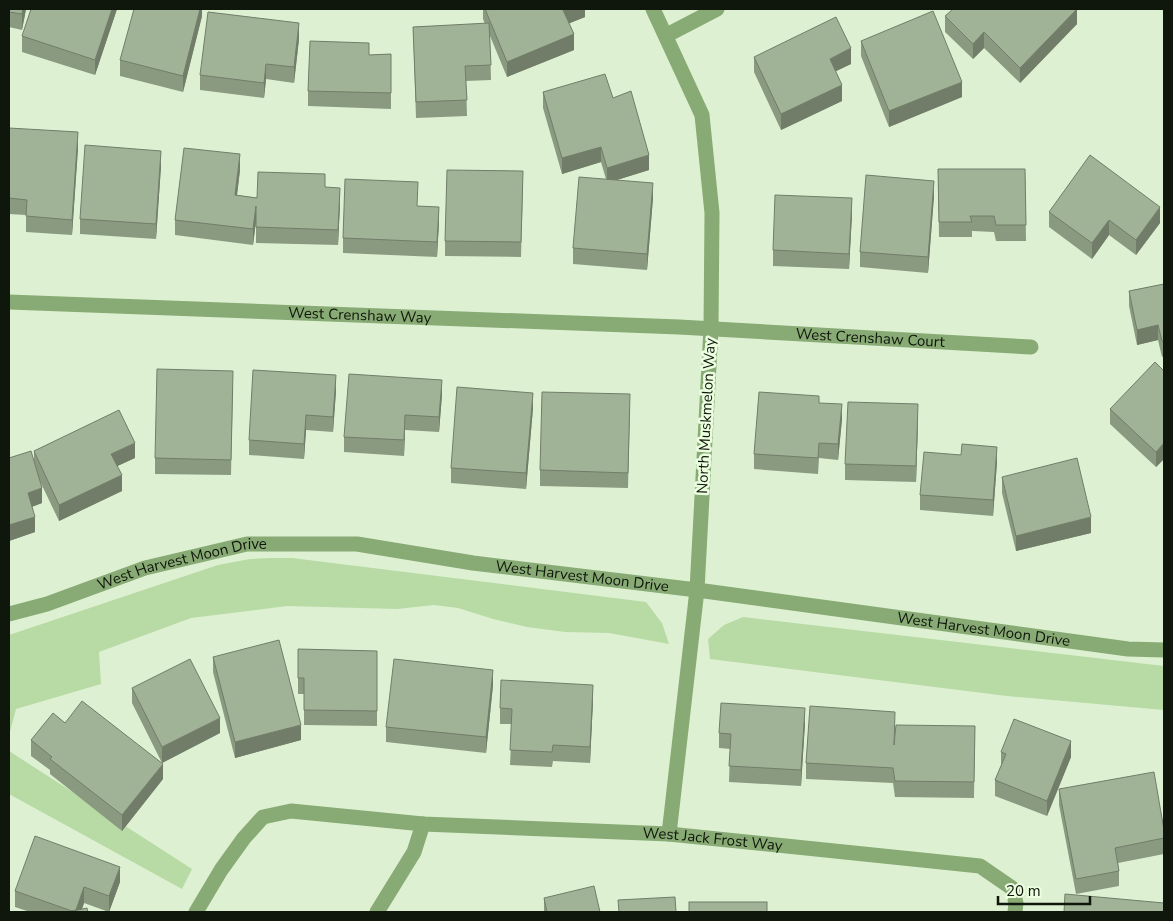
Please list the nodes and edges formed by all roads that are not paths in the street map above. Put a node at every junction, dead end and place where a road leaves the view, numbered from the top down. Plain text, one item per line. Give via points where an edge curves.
1 (653, 9) edge
2 (718, 9) edge
3 (666, 35) junction
4 (9, 303) edge
5 (711, 328) junction
6 (1031, 346) dead end
7 (697, 590) junction
8 (9, 614) edge
9 (1164, 650) edge
10 (422, 824) junction
11 (669, 834) junction
12 (196, 912) edge
13 (377, 912) edge
14 (1015, 912) edge

1 - 3 street, North Muskmelon Way
2 - 3 street
3 - 5 street, North Muskmelon Way via 702,114 712,213
4 - 5 street, West Crenshaw Way
5 - 6 street, West Crenshaw Court
5 - 7 street, North Muskmelon Way
7 - 8 street, West Harvest Moon Drive via 473,563 357,544 247,544 144,568 47,604
7 - 9 street, West Harvest Moon Drive via 1128,650
7 - 11 street, North Muskmelon Way
10 - 11 street, West Jack Frost Way
10 - 12 street, West Jack Frost Way via 291,811 263,817 221,870
10 - 13 street via 414,852
11 - 14 street, West Jack Frost Way via 980,866 1012,888

